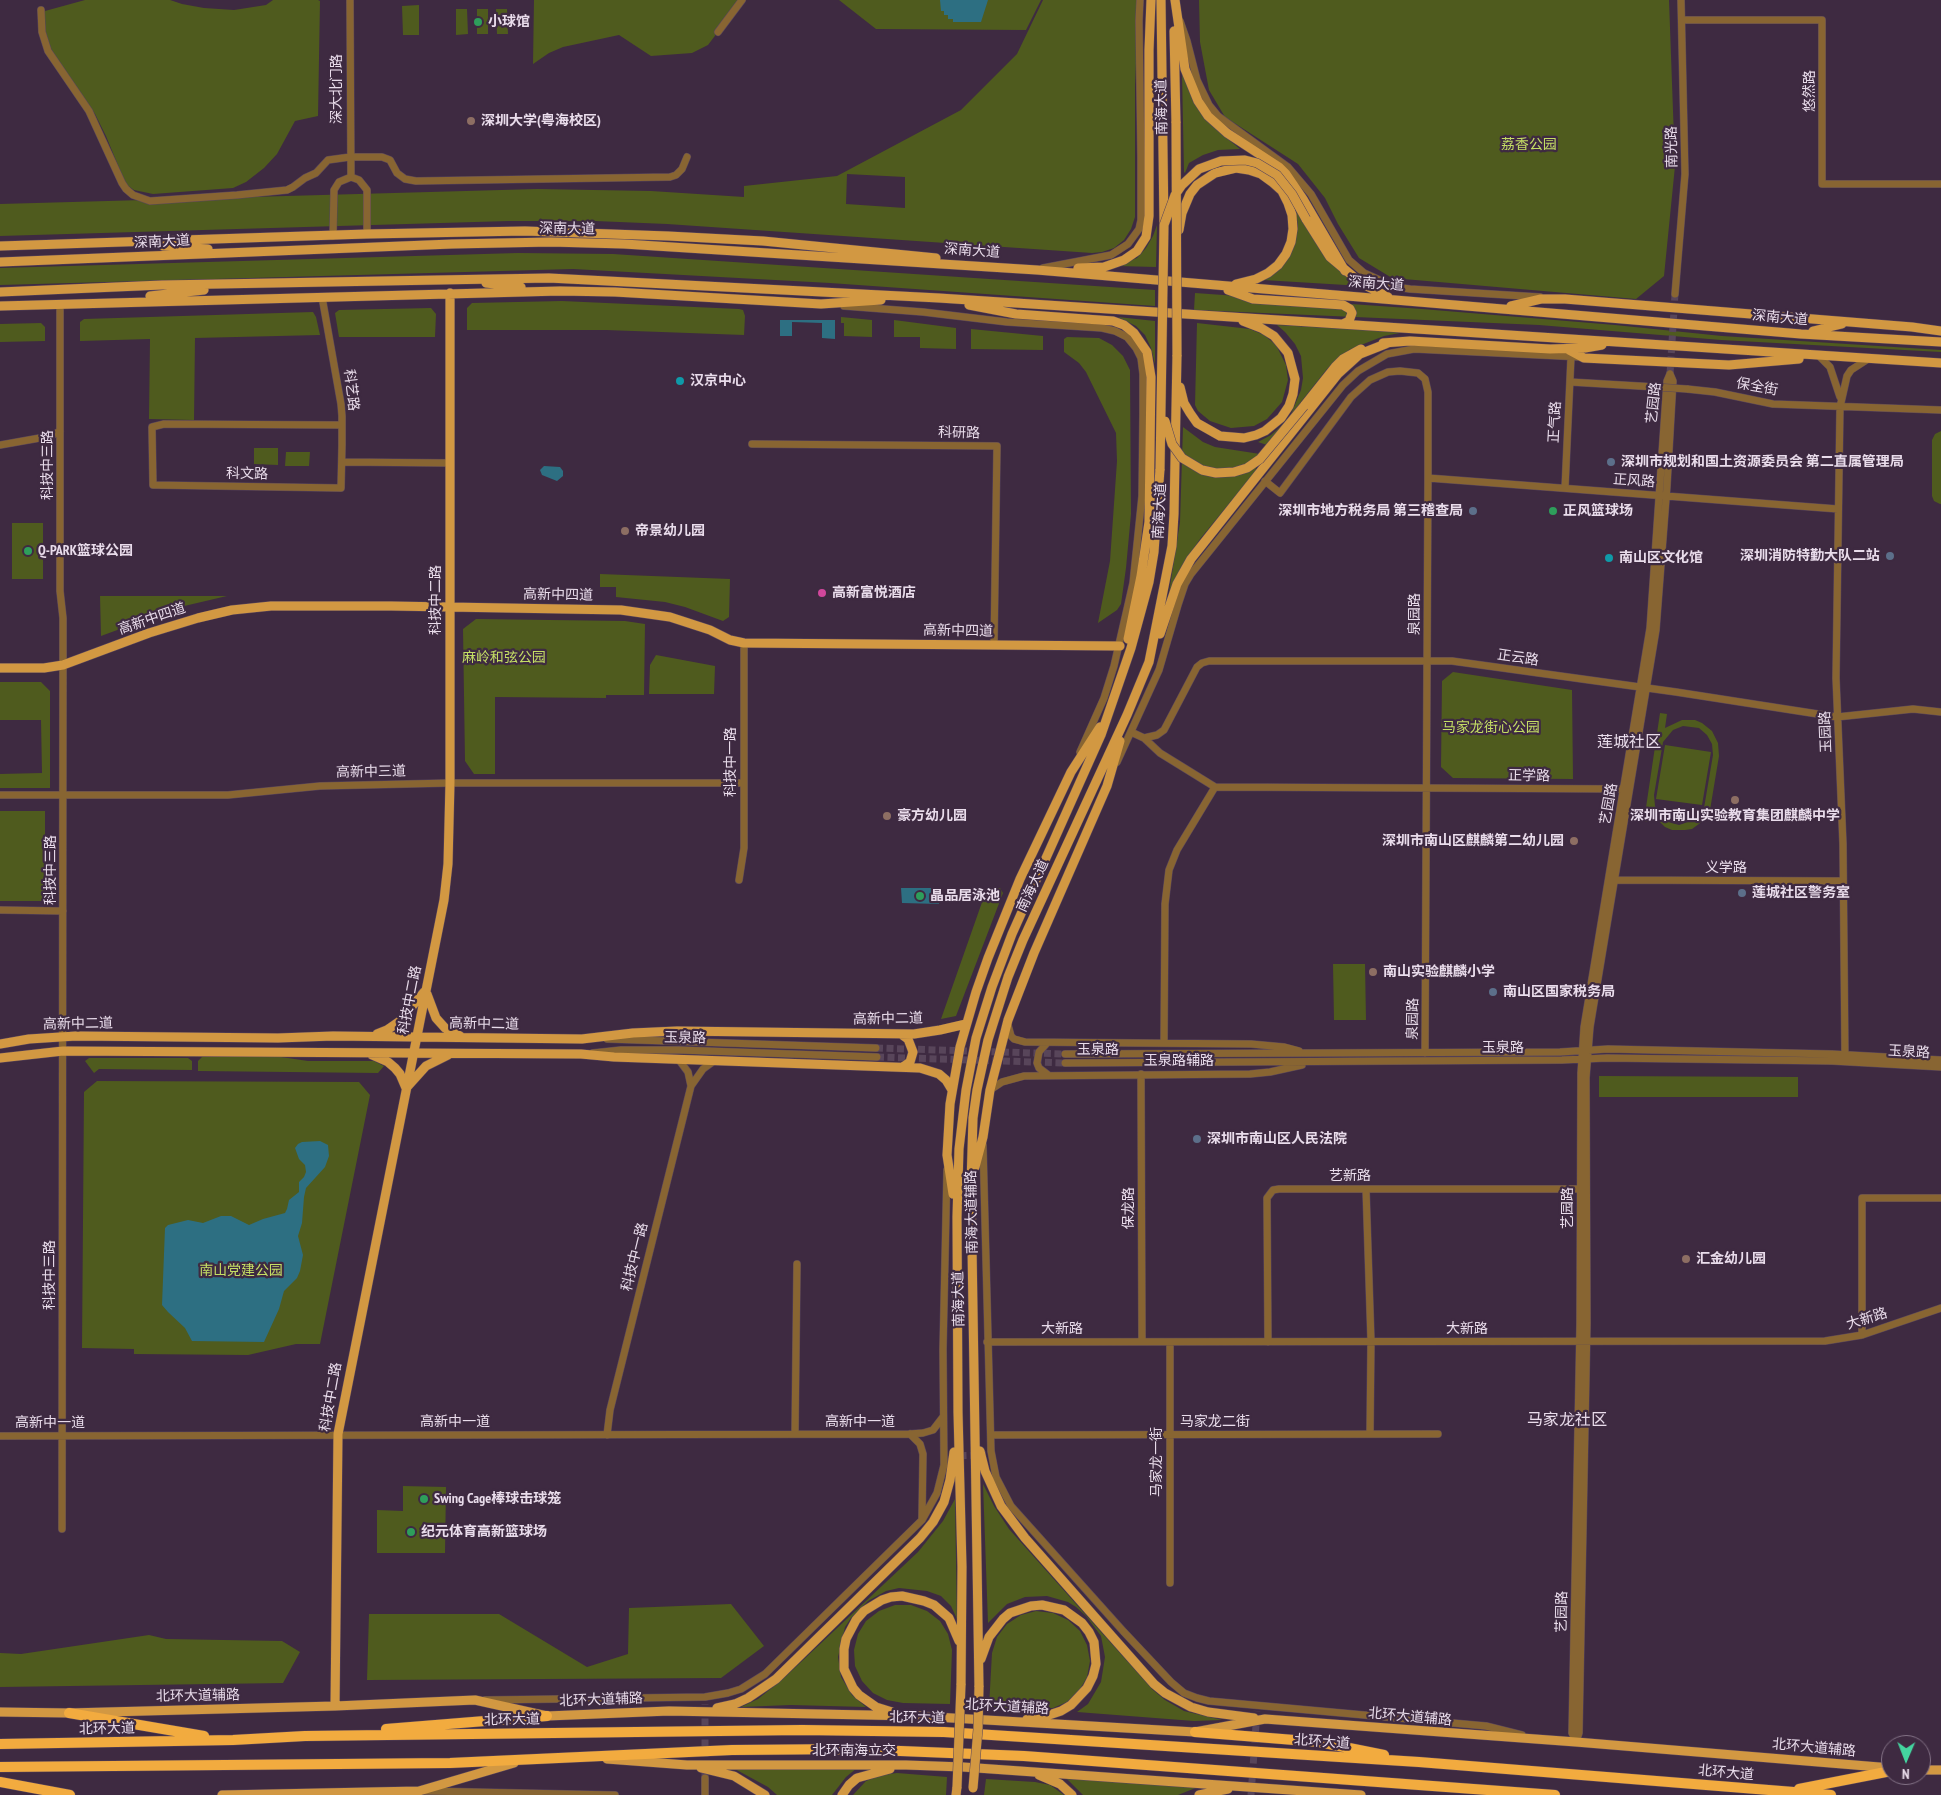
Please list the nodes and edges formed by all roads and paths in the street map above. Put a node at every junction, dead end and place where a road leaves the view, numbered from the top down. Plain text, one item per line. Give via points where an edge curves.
1 (350, 0) edge
2 (742, 0) edge
3 (1140, 0) edge
4 (1151, 0) edge
5 (1161, 0) edge
6 (1174, 0) edge
7 (1681, 0) edge
8 (41, 10) dead end
9 (1176, 12) junction
10 (1682, 20) junction
11 (718, 32) dead end
12 (687, 156) dead end
13 (350, 157) junction
14 (351, 177) junction
15 (1941, 184) edge
16 (1164, 225) junction
17 (591, 233) junction
18 (367, 234) junction
19 (333, 236) junction
20 (1178, 238) junction
21 (763, 242) junction
22 (115, 243) junction
23 (452, 244) junction
24 (806, 244) junction
25 (0, 246) edge
26 (708, 249) junction
27 (246, 252) junction
28 (850, 258) junction
29 (0, 262) edge
30 (980, 266) junction
31 (1037, 270) junction
32 (1345, 271) junction
33 (441, 279) junction
34 (670, 283) junction
35 (247, 284) junction
36 (1219, 286) junction
37 (560, 290) junction
38 (0, 292) edge
39 (615, 292) junction
40 (450, 293) junction
41 (1675, 294) tunnel mouth
42 (322, 297) junction
43 (919, 297) junction
44 (939, 298) junction
45 (1553, 298) junction
46 (1392, 299) junction
47 (92, 304) junction
48 (821, 304) junction
49 (60, 305) junction
50 (0, 306) edge
51 (1502, 308) junction
52 (1228, 317) junction
53 (1852, 322) junction
54 (1342, 324) junction
55 (1941, 331) edge
56 (1801, 334) junction
57 (1527, 336) junction
58 (1388, 342) junction
59 (1617, 342) junction
60 (1941, 342) edge
61 (1569, 353) junction
62 (1177, 355) junction
63 (1819, 356) junction
64 (1868, 359) junction
65 (1941, 363) edge
66 (1570, 382) junction
67 (1840, 404) junction
68 (1162, 406) junction
69 (1941, 410) edge
70 (342, 425) junction
71 (60, 431) junction
72 (752, 444) dead end
73 (0, 445) edge
74 (342, 462) junction
75 (450, 463) junction
76 (1428, 478) junction
77 (1265, 481) junction
78 (341, 488) joint
79 (1565, 488) junction
80 (1663, 495) junction
81 (1838, 510) junction
82 (450, 607) junction
83 (744, 643) junction
84 (994, 645) junction
85 (1120, 646) junction
86 (1427, 661) junction
87 (1149, 662) junction
88 (63, 666) junction
89 (0, 668) edge
90 (1122, 676) junction
91 (1645, 687) junction
92 (1109, 712) junction
93 (1941, 712) edge
94 (1127, 715) junction
95 (1838, 717) junction
96 (1130, 732) junction
97 (1144, 738) junction
98 (1071, 772) junction
99 (450, 783) junction
100 (744, 783) junction
101 (1107, 786) junction
102 (1215, 787) junction
103 (1427, 787) junction
104 (1628, 789) junction
105 (0, 794) edge
106 (63, 794) junction
107 (738, 880) dead end
108 (1612, 880) junction
109 (1843, 881) junction
110 (0, 910) edge
111 (63, 911) junction
112 (992, 986) junction
113 (426, 990) junction
114 (968, 1019) junction
115 (1008, 1020) junction
116 (901, 1034) junction
117 (369, 1036) junction
118 (63, 1037) junction
119 (416, 1037) junction
120 (461, 1037) junction
121 (582, 1039) junction
122 (1047, 1043) junction
123 (1164, 1043) junction
124 (0, 1044) edge
125 (876, 1048) tunnel mouth
126 (1585, 1050) junction
127 (63, 1051) junction
128 (369, 1053) junction
129 (1424, 1053) junction
130 (413, 1054) junction
131 (456, 1054) junction
132 (581, 1054) junction
133 (1066, 1054) tunnel mouth
134 (1312, 1054) junction
135 (878, 1057) tunnel mouth
136 (0, 1058) edge
137 (1845, 1058) junction
138 (1585, 1059) junction
139 (679, 1060) junction
140 (1941, 1060) edge
141 (714, 1061) junction
142 (1312, 1062) junction
143 (1065, 1063) tunnel mouth
144 (903, 1067) junction
145 (1941, 1067) edge
146 (1048, 1074) junction
147 (1141, 1074) junction
148 (691, 1086) junction
149 (406, 1089) junction
150 (952, 1090) junction
151 (990, 1090) junction
152 (983, 1137) junction
153 (947, 1155) junction
154 (971, 1184) junction
155 (1366, 1189) junction
156 (1580, 1189) junction
157 (1941, 1198) edge
158 (956, 1216) junction
159 (797, 1264) dead end
160 (1941, 1308) edge
161 (1862, 1336) junction
162 (1371, 1341) junction
163 (1583, 1341) junction
164 (987, 1342) junction
165 (1142, 1342) junction
166 (1170, 1342) junction
167 (1268, 1342) junction
168 (958, 1412) junction
169 (976, 1412) junction
170 (944, 1417) junction
171 (338, 1434) junction
172 (607, 1434) junction
173 (795, 1434) junction
174 (910, 1434) junction
175 (1370, 1434) junction
176 (1438, 1434) dead end
177 (991, 1435) junction
178 (1170, 1435) junction
179 (0, 1436) edge
180 (63, 1436) junction
181 (922, 1520) junction
182 (62, 1529) dead end
183 (1170, 1583) dead end
184 (962, 1654) junction
185 (979, 1664) junction
186 (475, 1700) junction
187 (335, 1706) junction
188 (0, 1712) edge
189 (668, 1712) junction
190 (69, 1713) junction
191 (547, 1716) junction
192 (917, 1716) junction
193 (1265, 1719) junction
194 (1004, 1721) junction
195 (1195, 1732) junction
196 (305, 1736) junction
197 (1537, 1739) junction
198 (233, 1740) junction
199 (1576, 1742) junction
200 (0, 1744) edge
201 (587, 1758) junction
202 (526, 1759) junction
203 (1419, 1762) junction
204 (687, 1765) junction
205 (906, 1765) junction
206 (0, 1767) edge
207 (1881, 1769) edge
208 (1022, 1771) junction
209 (1881, 1772) edge
210 (705, 1778) tunnel mouth
211 (0, 1782) edge
212 (1242, 1787) junction
213 (419, 1791) junction
214 (957, 1791) edge
215 (973, 1791) edge
216 (1784, 1792) junction
217 (347, 1794) edge
218 (70, 1795) edge
219 (222, 1795) edge
220 (614, 1795) edge
221 (705, 1795) edge
222 (766, 1795) edge
223 (842, 1795) edge
224 (1072, 1795) edge
225 (1199, 1795) edge
226 (1361, 1795) edge
227 (1555, 1795) edge
228 (1831, 1795) edge

1 - 13 street, 深大北门路
2 - 11 street
3 - 31 street via 1139,229 1128,244 1111,255
4 - 31 main road via 1148,229 1142,244 1131,256 1104,267
5 - 16 main road, 南海大道
6 - 9 main road
6 - 20 main road, 南海大道, bridge
7 - 10 street, 南光路
8 - 13 street via 42,32 48,51 89,111 122,183 133,194 158,201 281,191 293,188 316,173 328,160
9 - 32 main road via 1185,69 1198,101 1208,116 1279,167 1293,183
9 - 45 street via 1196,80 1209,105 1218,116 1288,167 1311,194 1349,260 1364,273 1410,289
10 - 15 street, 悠然路 via 1822,20 1822,184
10 - 41 street, 南光路 via 1685,174
12 - 13 street via 682,169 670,178 416,181 405,179 397,173 390,160 382,157
13 - 14 street, 深大北门路
14 - 18 street via 359,180 367,190
14 - 19 street via 339,182 334,190
16 - 32 main road, bridge via 1176,195 1190,176 1210,164 1233,159 1257,164 1286,184 1330,257
16 - 68 main road, 南海大道, bridge
17 - 18 main road
17 - 21 main road
17 - 23 main road
18 - 19 main road
19 - 22 main road
20 - 36 main road via 1185,203 1197,185 1214,173 1236,168 1249,170 1277,186 1292,215 1291,242 1286,254 1268,273 1256,280
20 - 62 main road, 南海大道, bridge
21 - 24 main road
21 - 26 main road
22 - 25 main road
22 - 27 main road
23 - 26 main road, 深南大道 via 551,242
23 - 27 main road, 深南大道
24 - 28 main road
24 - 30 main road via 921,255
26 - 28 main road, 深南大道
27 - 29 main road, 深南大道
28 - 30 main road, 深南大道
30 - 31 main road, 深南大道
31 - 36 main road, 深南大道
32 - 46 main road
33 - 34 main road via 549,278
33 - 35 main road
33 - 37 main road
34 - 39 main road
34 - 43 main road
35 - 38 main road
35 - 47 main road
36 - 46 main road, 深南大道
36 - 54 main road via 1253,300 1343,306 1352,313 1349,321
37 - 39 main road
37 - 40 main road
39 - 48 main road
40 - 42 main road
40 - 75 main road, 科技中二路
42 - 47 main road
42 - 70 street, 科艺路
43 - 44 main road
43 - 48 main road
44 - 52 main road
44 - 90 main road via 1016,314 1113,321 1134,333 1147,352 1151,377 1148,522
45 - 51 main road
45 - 53 main road
46 - 51 main road, 深南大道
47 - 49 main road
48 - 85 street via 1102,328 1127,337 1138,353 1143,374 1142,496 1133,583
49 - 50 main road
49 - 71 street, 科技中三路
51 - 56 main road, 深南大道
52 - 54 main road
52 - 62 main road via 1261,328 1274,336 1288,353 1295,379 1293,394 1280,418 1265,431 1244,438 1226,437 1197,422 1184,403
53 - 55 main road
53 - 56 main road
54 - 57 main road
56 - 60 main road, 深南大道
57 - 59 main road
57 - 61 main road
58 - 61 main road
58 - 68 main road, bridge via 1353,352 1343,359 1260,459 1234,472 1202,470 1182,458 1172,444
58 - 87 main road via 1360,354 1338,374 1191,559 1177,584
59 - 61 main road
59 - 63 main road
61 - 63 main road via 1584,358 1730,365
61 - 66 street, 正气路
61 - 77 street via 1414,349 1387,354 1358,371 1343,385
62 - 87 main road, 南海大道, bridge via 1172,546
63 - 64 main road
63 - 67 street via 1833,373
64 - 65 main road
64 - 67 street via 1851,370
66 - 67 street, 保全街, bridge via 1715,392 1773,404
66 - 79 street, 正气路
67 - 69 street, 保全街
67 - 81 street, 玉园路
68 - 90 main road, 南海大道, bridge via 1154,552 1142,609
70 - 74 street, 科艺路
70 - 78 street, 科文路 via 164,424 152,427 153,485
71 - 73 street via 51,436
71 - 88 street, 科技中三路
72 - 84 street, 科研路 via 997,446
74 - 75 street
74 - 78 street, 科艺路
75 - 82 main road, 科技中二路
76 - 77 street, 泉园路 via 1427,383 1418,373 1392,371 1370,380 1351,397 1280,493
76 - 79 street, 正风路
76 - 86 street, 泉园路
77 - 96 street via 1185,584 1159,670
79 - 80 street, 正风路
80 - 80 street, 艺园路 via 1673,381 1670,374 1667,381
80 - 81 street, 正风路
80 - 91 street, 艺园路 via 1659,600
81 - 95 street, 玉园路
82 - 83 main road, 高新中四道 via 630,611 691,623
82 - 88 main road, 高新中四道 via 271,606 232,610 149,633
82 - 99 main road, 科技中二路
83 - 84 main road, 高新中四道
83 - 100 street, 科技中一路
84 - 85 main road, 高新中四道
85 - 98 street via 1104,698
86 - 91 street, 正云路 via 1452,661
86 - 97 street, 正云路 via 1202,663 1192,675 1164,730
86 - 103 street, 泉园路
87 - 94 main road, 南海大道
88 - 89 main road, 高新中四道
88 - 106 street, 科技中三路
90 - 92 main road, 南海大道
91 - 95 street, 正云路
91 - 104 street, 艺园路
92 - 98 main road
92 - 112 main road, 南海大道
93 - 95 street, 正云路 via 1913,709
94 - 101 main road
94 - 154 main road, 南海大道 via 1023,940 998,1006 976,1090
95 - 109 street, 玉园路
96 - 97 street
96 - 101 street
97 - 102 street via 1160,753
98 - 114 main road via 1020,879
99 - 100 street, 高新中三道
99 - 106 street, 高新中三道 via 320,786 228,795
99 - 113 main road, 科技中二路 via 447,878
100 - 107 street, 科技中一路 via 744,848
101 - 115 main road
102 - 103 street, 正学路
102 - 123 street via 1177,850 1169,870 1165,904
103 - 104 street, 正学路
103 - 129 street, 泉园路
104 - 108 street, 艺园路
105 - 106 street, 高新中三道
106 - 111 street, 科技中三路
108 - 109 street, 义学路
108 - 126 street, 艺园路 via 1584,1028
109 - 137 street, 玉园路
110 - 111 street
111 - 118 street, 科技中三路
112 - 114 main road
112 - 158 main road, 南海大道 via 976,1038 964,1099
113 - 117 main road via 399,1022
113 - 119 main road, 科技中二路
113 - 120 main road via 436,1018
114 - 116 main road, 高新中二道 via 927,1033
114 - 150 main road
115 - 122 street, 玉泉路辅路 via 1014,1039
115 - 151 main road
116 - 121 main road, 高新中二道 via 677,1031
116 - 144 main road via 908,1039 913,1052 910,1062
117 - 118 main road, 高新中二道
117 - 119 main road, 高新中二道
118 - 124 main road, 高新中二道
118 - 127 street, 科技中三路
119 - 120 main road, 高新中二道
119 - 130 main road, 科技中二路
120 - 121 main road, 高新中二道
120 - 131 main road
121 - 125 street, 玉泉路
122 - 123 street, 玉泉路辅路
122 - 146 street via 1039,1052 1037,1063
123 - 134 street, 玉泉路辅路 via 1268,1045
126 - 129 street, 玉泉路
126 - 137 street, 玉泉路
126 - 138 street, 艺园路
127 - 128 main road, 高新中二道
127 - 136 main road, 高新中二道
127 - 180 street, 科技中三路
128 - 130 main road, 高新中二道
128 - 149 main road via 395,1068
129 - 134 street, 玉泉路
130 - 131 main road, 高新中二道
130 - 149 main road, 科技中二路
131 - 132 main road, 高新中二道
131 - 149 main road via 426,1066
132 - 135 street, 玉泉路 via 679,1050
132 - 139 main road, 高新中二道
133 - 134 street, 玉泉路
137 - 138 street, 玉泉路
137 - 140 street, 玉泉路
137 - 145 street, 玉泉路
138 - 142 street, 玉泉路
138 - 156 street, 艺园路
138 - 163 street, 艺园路
139 - 141 main road, 高新中二道
139 - 148 street via 688,1072
141 - 144 main road, 高新中二道
141 - 148 street, 科技中一路 via 698,1074
142 - 143 street, 玉泉路
142 - 147 street, 玉泉路辅路 via 1250,1074
144 - 150 main road, 高新中二道 via 938,1074
146 - 147 street, 玉泉路辅路
146 - 151 street, 玉泉路辅路 via 1010,1079
147 - 165 street, 保龙路
148 - 172 street, 科技中一路 via 610,1410
149 - 171 main road, 科技中二路
150 - 153 main road
151 - 152 main road
152 - 154 main road
152 - 164 street, 南海大道辅路
153 - 158 main road
153 - 170 street, 南海大道辅路
154 - 169 main road, 南海大道
155 - 156 street, 艺新路
155 - 162 street
155 - 167 street, 艺新路 via 1279,1189 1268,1195
156 - 163 street, 艺园路
157 - 161 street via 1862,1198
158 - 168 main road, 南海大道
159 - 173 street
160 - 161 street, 大新路
161 - 163 street, 大新路 via 1825,1341
162 - 163 street, 大新路
162 - 167 street, 大新路
162 - 175 street
163 - 199 street, 艺园路 via 1579,1733
164 - 165 street, 大新路
164 - 177 street, 南海大道辅路
165 - 166 street, 大新路
166 - 167 street, 大新路
166 - 178 street, 马家龙一街
168 - 184 main road, 南海大道
168 - 189 main road via 952,1469 944,1502 920,1538 762,1689 736,1704
169 - 185 main road, 南海大道
169 - 193 main road via 985,1471 1001,1506 1025,1538 1154,1684 1191,1707 1218,1714
170 - 174 street, 高新中一道 via 933,1430
170 - 181 street, 南海大道辅路 via 946,1456 939,1488
171 - 172 street, 高新中一道
171 - 180 street, 高新中一道
171 - 187 main road, 科技中二路
172 - 173 street, 高新中一道
173 - 174 street, 高新中一道
174 - 181 street via 920,1444 923,1454
175 - 176 street, 马家龙二街
175 - 178 street, 马家龙二街
177 - 178 street, 马家龙二街
177 - 197 street, 南海大道辅路 via 989,1456 1000,1488 1011,1506 1122,1631 1184,1693 1209,1701 1258,1708 1486,1726
178 - 183 street, 马家龙一街
179 - 180 street, 高新中一道
180 - 182 street, 科技中三路
181 - 186 street, 南海大道辅路 via 765,1674 741,1689 705,1700
184 - 192 main road via 949,1618 924,1601 891,1597 873,1605 856,1620 844,1649 844,1669 853,1688 876,1707
184 - 214 main road, 南海大道, bridge
185 - 194 main road via 989,1638 1003,1619 1031,1606 1053,1606 1068,1613 1082,1624 1094,1642 1093,1676 1071,1705 1049,1715
185 - 215 main road, 南海大道, bridge
186 - 187 main road, 北环大道辅路
186 - 191 main road, 北环大道辅路
187 - 190 main road, 北环大道辅路
188 - 190 main road, 北环大道辅路
189 - 191 main road, 北环大道辅路
189 - 192 main road, 北环大道辅路
190 - 198 highway
191 - 196 highway
192 - 194 main road, 北环大道辅路
193 - 195 main road, 北环大道辅路
193 - 197 main road, 北环大道辅路
194 - 195 main road, 北环大道辅路
195 - 203 highway via 1319,1742
196 - 198 highway, 北环大道
196 - 203 highway, 北环大道 via 802,1730 944,1732
197 - 199 main road, 北环大道辅路
198 - 200 highway, 北环大道
199 - 207 main road, 北环大道辅路
201 - 202 highway
201 - 204 main road
201 - 227 highway via 732,1750 851,1749 1024,1756
202 - 206 highway via 450,1764
202 - 213 main road
203 - 216 highway, 北环大道
204 - 205 main road, 北环南海立交
204 - 222 main road via 734,1776
205 - 208 main road, 北环南海立交
205 - 223 main road via 857,1778
208 - 212 main road
208 - 224 main road via 1046,1777
209 - 216 highway
210 - 221 street
211 - 218 highway
212 - 225 main road
212 - 226 main road
213 - 217 main road
213 - 220 street
216 - 228 highway, 北环大道
217 - 219 main road

